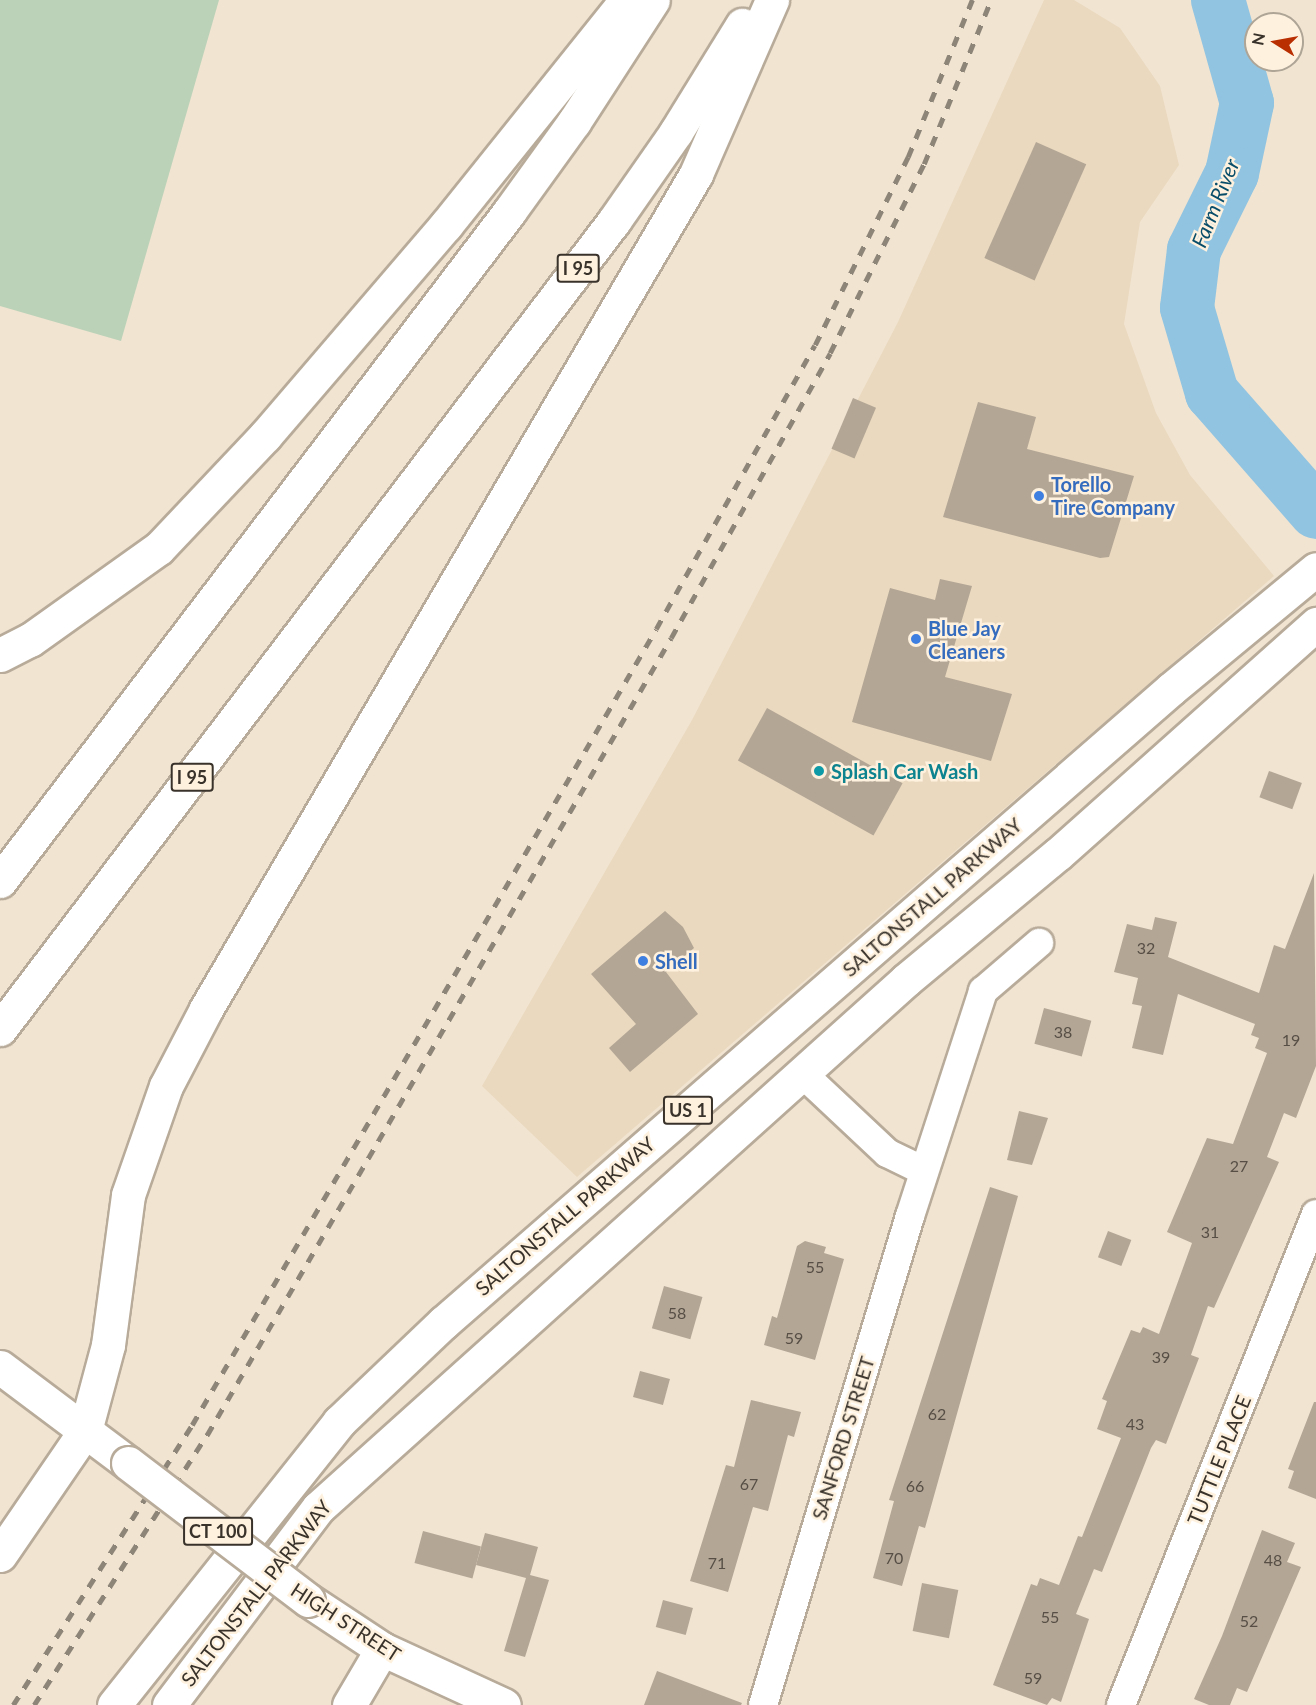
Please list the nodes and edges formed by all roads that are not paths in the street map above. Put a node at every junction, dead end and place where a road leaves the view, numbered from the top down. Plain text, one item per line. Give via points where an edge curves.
1 (626, 0) edge
2 (653, 0) edge
3 (757, 0) edge
4 (772, 0) edge
5 (1316, 569) edge
6 (1316, 624) edge
7 (0, 655) edge
8 (0, 881) edge
9 (1039, 943) dead end
10 (0, 1029) edge
11 (804, 1075) junction
12 (924, 1171) junction
13 (1316, 1214) edge
14 (0, 1367) edge
15 (85, 1431) junction
16 (0, 1555) edge
17 (382, 1649) junction
18 (114, 1705) edge
19 (169, 1705) edge
20 (349, 1705) edge
21 (504, 1705) edge
22 (763, 1705) edge
23 (1121, 1705) edge

1 - 7 main road via 423,251 265,436 159,548 30,640
2 - 8 main road via 574,122 509,212
3 - 10 main road, I 95 via 676,132 614,221
4 - 15 main road via 696,174 206,1009 166,1086 128,1195 108,1345
5 - 18 main road, SALTONSTALL PARKWAY / US 1 via 1171,689 443,1323 339,1422
6 - 11 main road, SALTONSTALL PARKWAY / US 1 via 1058,854 906,980
9 - 12 street, SANFORD STREET via 983,991
11 - 12 street via 887,1153
11 - 19 main road, SALTONSTALL PARKWAY / US 1 via 318,1508
12 - 22 street, SANFORD STREET
13 - 23 street, TUTTLE PLACE
14 - 15 main road, CT 100
15 - 16 main road
15 - 17 main road, HIGH STREET / CT 100, bridge via 308,1600
17 - 20 main road
17 - 21 main road, HIGH STREET / CT 100

